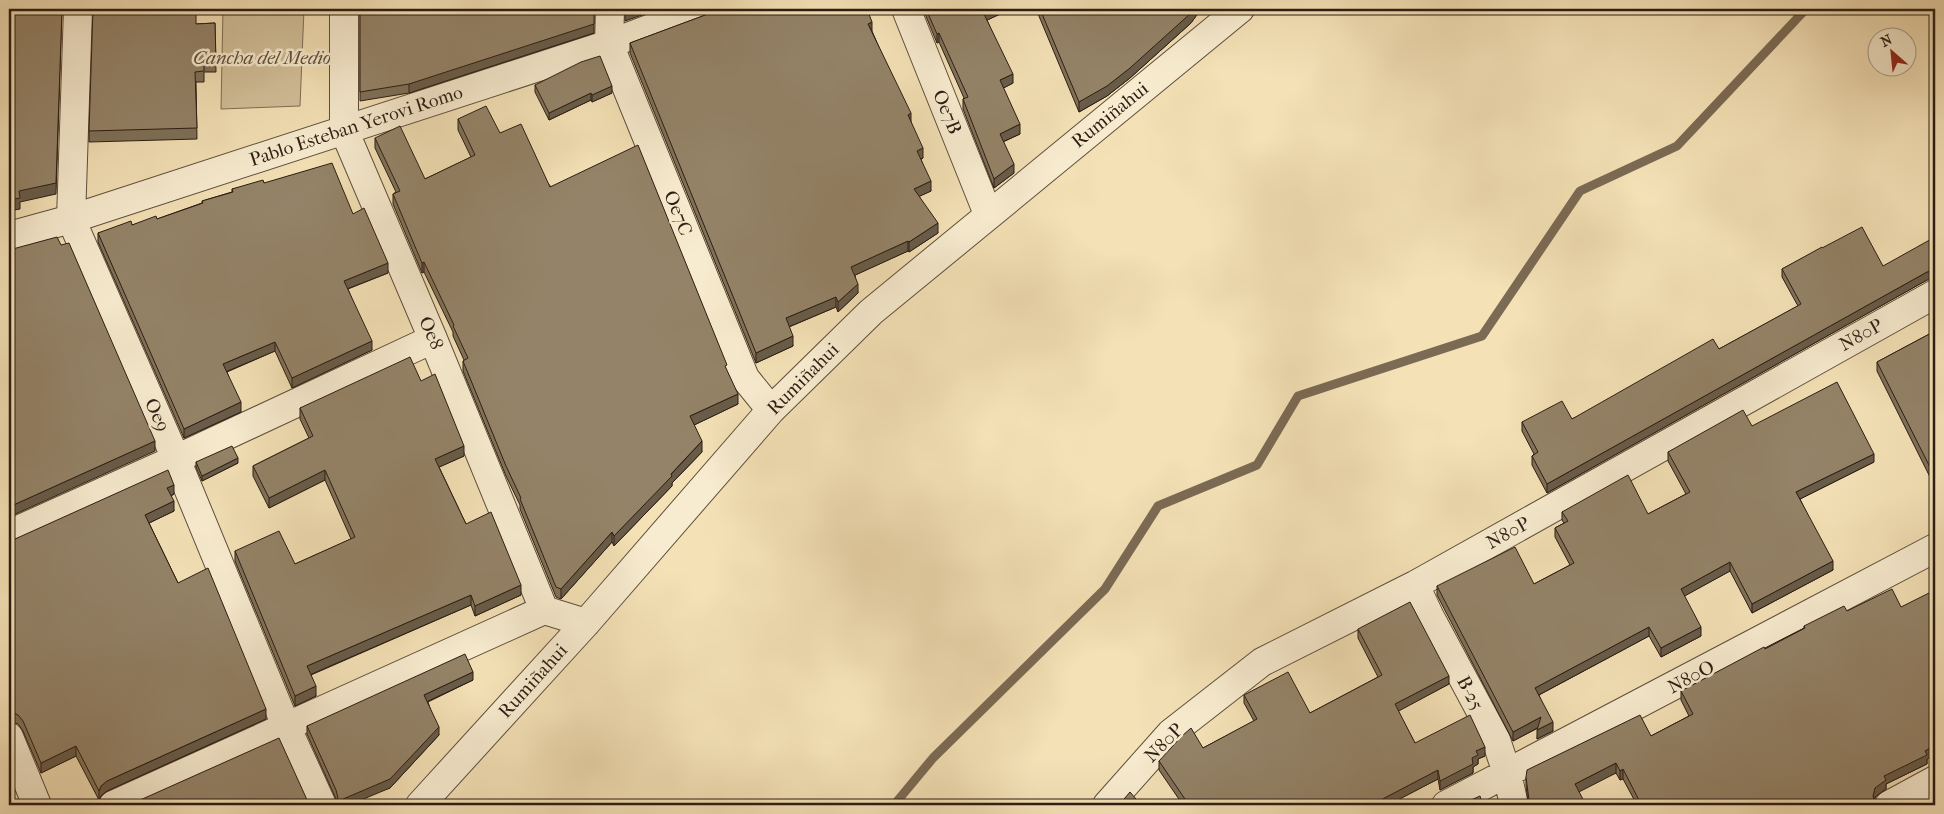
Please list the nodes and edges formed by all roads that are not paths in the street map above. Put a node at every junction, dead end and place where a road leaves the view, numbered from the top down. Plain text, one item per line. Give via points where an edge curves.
1 (78, 9) edge
2 (344, 9) edge
3 (610, 9) edge
4 (702, 9) edge
5 (906, 9) edge
6 (1240, 9) edge
7 (609, 44) junction
8 (344, 130) junction
9 (988, 214) junction
10 (71, 219) junction
11 (9, 236) edge
12 (1935, 294) edge
13 (433, 339) junction
14 (771, 410) junction
15 (176, 459) junction
16 (9, 534) edge
17 (1935, 548) edge
18 (1415, 584) junction
19 (544, 610) junction
20 (586, 623) junction
21 (286, 726) junction
22 (9, 737) edge
23 (1507, 773) junction
24 (1935, 780) edge
25 (38, 805) edge
26 (112, 805) edge
27 (322, 805) edge
28 (420, 805) edge
29 (1107, 805) edge
30 (1446, 805) edge
31 (1514, 805) edge
32 (1889, 805) edge

1 - 10 street, Oe9
2 - 8 street, Oe8
3 - 7 street, Oe7C
4 - 7 street, Pablo Esteban Yerovi Romo
5 - 9 street, Oe7B
6 - 9 street, Rumiñahui
7 - 8 street, Pablo Esteban Yerovi Romo
7 - 14 street, Oe7C via 745,378
8 - 10 street, Pablo Esteban Yerovi Romo
8 - 13 street, Oe8
9 - 14 street, Rumiñahui via 871,312
10 - 11 street, Pablo Esteban Yerovi Romo
10 - 15 street, Oe9
12 - 18 street, N80P
13 - 15 street
13 - 19 street, Oe8
14 - 20 street, Rumiñahui
15 - 16 street
15 - 21 street, Oe9
17 - 23 street, N80O
18 - 23 street, B-25 via 1496,740
18 - 29 street, N80P via 1262,662 1171,733
19 - 20 street
19 - 21 street
20 - 28 street, Rumiñahui
21 - 26 street
21 - 27 street, Oe9
22 - 25 street
23 - 30 street, N80O
23 - 31 street, B-25
24 - 32 street

